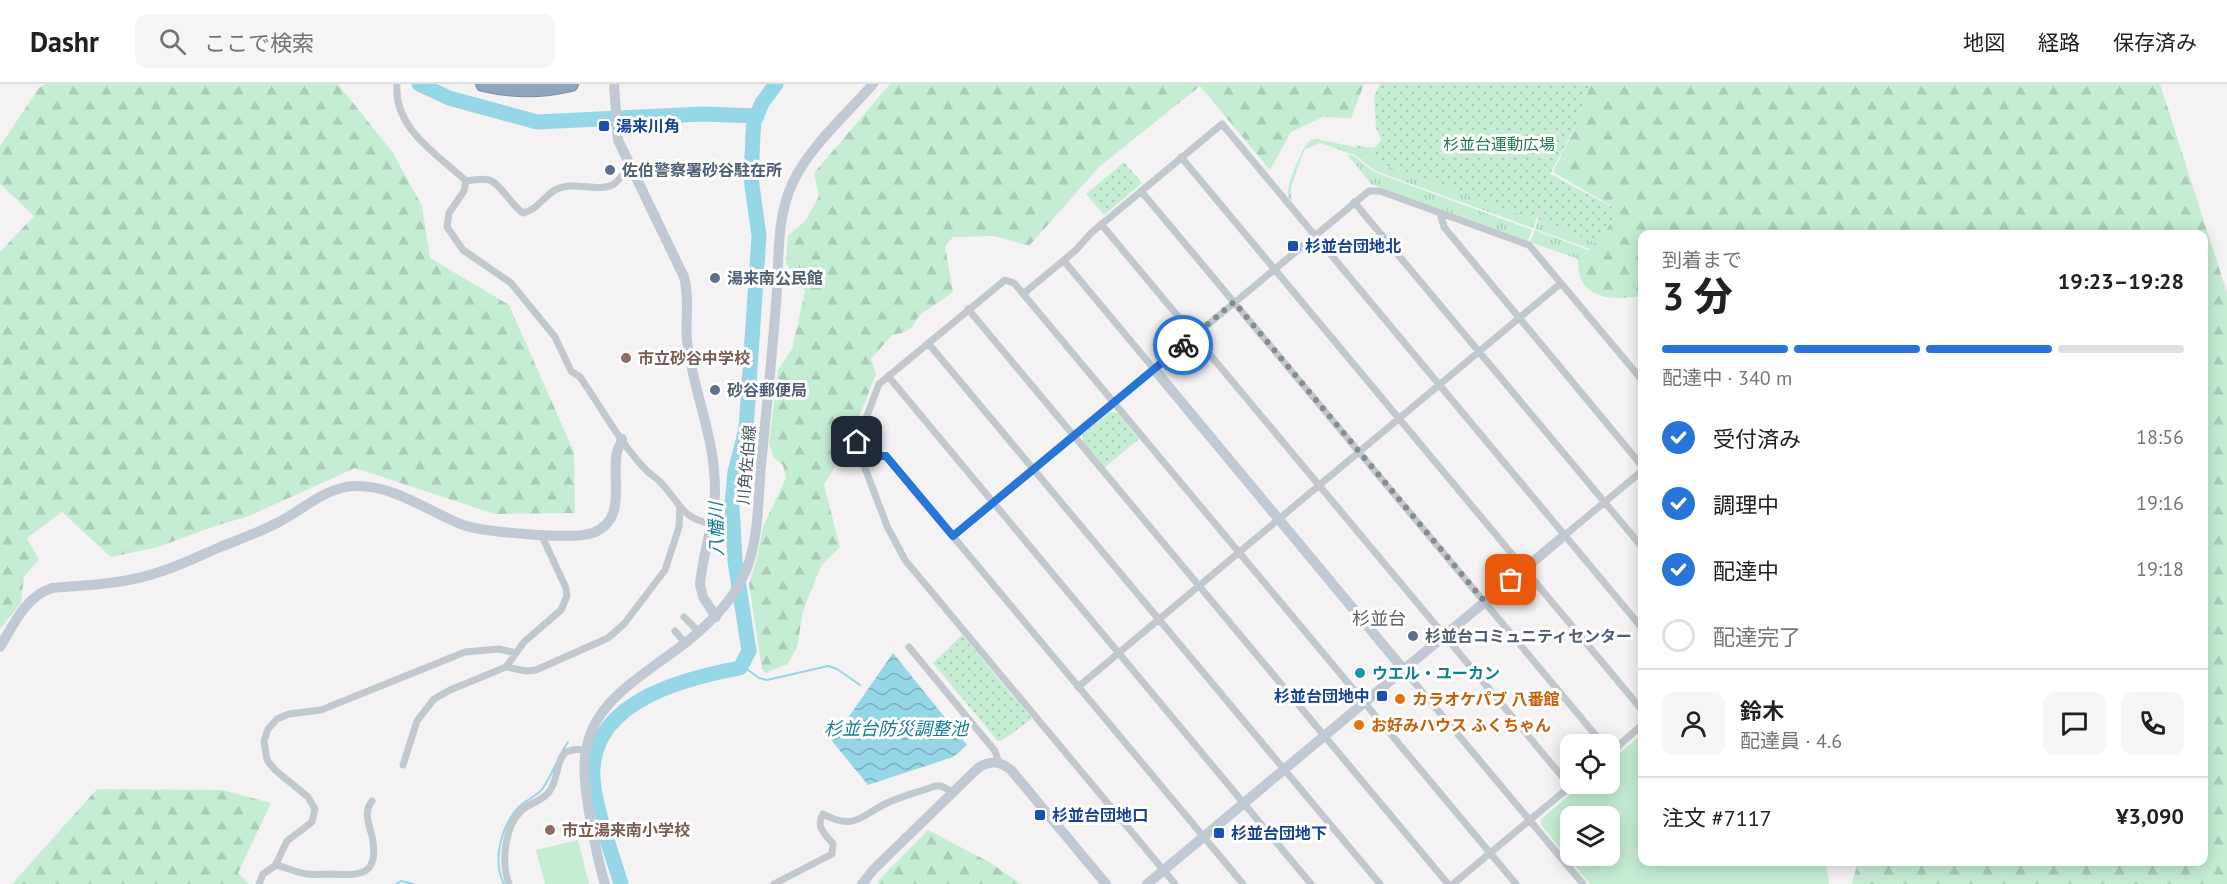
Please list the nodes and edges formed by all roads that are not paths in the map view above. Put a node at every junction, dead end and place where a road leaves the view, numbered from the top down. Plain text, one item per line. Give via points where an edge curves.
1 (397, 84) edge
2 (483, 84) edge
3 (571, 84) edge
4 (614, 84) edge
5 (873, 84) edge
6 (1181, 158) junction
7 (630, 168) junction
8 (466, 181) junction
9 (1141, 191) junction
10 (1354, 202) junction
11 (1440, 213) junction
12 (1101, 224) junction
13 (1314, 235) junction
14 (1064, 261) junction
15 (1274, 268) junction
16 (1562, 283) junction
17 (1023, 294) junction
18 (1234, 302) junction
19 (968, 309) junction
20 (1520, 318) junction
21 (1194, 335) junction
22 (928, 343) junction
23 (1480, 352) junction
24 (1154, 369) junction
25 (1638, 375) edge
26 (888, 376) junction
27 (1440, 385) junction
28 (1113, 402) junction
29 (1399, 419) junction
30 (1073, 436) junction
31 (622, 439) junction
32 (1359, 452) junction
33 (1638, 461) edge
34 (863, 463) junction
35 (1033, 469) junction
36 (1638, 474) edge
37 (1319, 485) junction
38 (993, 502) junction
39 (1605, 502) junction
40 (680, 506) junction
41 (1279, 519) junction
42 (711, 524) junction
43 (542, 534) junction
44 (953, 536) junction
45 (1565, 536) junction
46 (1638, 542) edge
47 (1239, 552) junction
48 (1525, 569) junction
49 (1199, 586) junction
50 (1485, 602) junction
51 (684, 617) dead end
52 (716, 617) junction
53 (1159, 619) junction
54 (1638, 623) edge
55 (675, 631) dead end
56 (699, 632) junction
57 (1445, 636) junction
58 (685, 643) junction
59 (0, 647) edge
60 (909, 647) dead end
61 (516, 653) junction
62 (1119, 653) junction
63 (506, 667) junction
64 (1404, 670) junction
65 (1078, 687) junction
66 (1364, 703) junction
67 (1638, 705) edge
68 (1638, 728) edge
69 (1595, 734) edge
70 (1324, 736) junction
71 (1620, 744) edge
72 (585, 750) junction
73 (999, 763) junction
74 (403, 765) dead end
75 (1284, 770) junction
76 (1560, 770) edge
77 (953, 792) junction
78 (1560, 794) edge
79 (372, 801) dead end
80 (1244, 803) junction
81 (1530, 820) junction
82 (1204, 837) junction
83 (1490, 853) junction
84 (275, 866) junction
85 (1164, 870) junction
86 (259, 884) edge
87 (509, 884) edge
88 (605, 884) edge
89 (774, 884) edge
90 (862, 884) edge
91 (1106, 884) edge
92 (1147, 884) edge
93 (1175, 884) edge
94 (1243, 884) edge
95 (1311, 884) edge
96 (1380, 884) edge
97 (1448, 884) edge
98 (1453, 884) edge
99 (1516, 884) edge
100 (1583, 884) edge

1 - 8 street via 398,102 409,127
2 - 3 highway via 535,89
4 - 7 street, 川角佐伯線 via 618,140
5 - 52 street, 川角佐伯線 via 807,159 784,208 755,530 750,560
6 - 9 street
6 - 13 street via 1222,124
6 - 15 street
7 - 8 street via 614,184 604,187 559,188 531,212 523,213 489,180
7 - 42 street, 川角佐伯線 via 688,292 687,339 711,441 715,490
8 - 31 street via 449,213 447,227 463,250 511,283 555,337 571,371 580,377
9 - 12 street
9 - 18 street
10 - 11 street via 1374,190
10 - 13 street
10 - 23 street
11 - 16 street via 1529,245
11 - 20 street via 1444,227
12 - 14 street
12 - 21 street
13 - 15 street
13 - 27 street
14 - 17 street
14 - 24 street
15 - 18 street
15 - 29 street
16 - 20 street
16 - 25 street
17 - 19 street via 1014,283 1005,280
17 - 28 street
18 - 21 street
18 - 32 street
19 - 22 street
19 - 30 street
20 - 23 street
20 - 33 street
21 - 24 street
21 - 37 street
22 - 26 street
22 - 35 street
23 - 27 street
23 - 39 street
24 - 28 street
24 - 41 street
26 - 34 street via 877,387 857,442
26 - 38 street
27 - 29 street
27 - 45 street
28 - 30 street
28 - 47 street
29 - 32 street
29 - 48 street
30 - 35 street
30 - 49 street
31 - 40 street
31 - 43 street via 617,453 616,502 604,527 575,536
32 - 37 street
32 - 50 street
34 - 44 street via 886,456
34 - 85 street via 887,526 905,560
35 - 38 street
35 - 53 street
36 - 39 street
37 - 41 street
37 - 57 street
38 - 44 street
38 - 62 street
39 - 45 street
39 - 46 street
40 - 42 street via 695,520
40 - 63 street via 679,526 665,570 620,630 536,670
41 - 47 street
41 - 64 street
42 - 52 street, 川角佐伯線 via 700,584
43 - 59 street via 480,530 394,492 351,486 331,492 276,524 159,573 43,591 29,601
43 - 61 street via 567,596 561,610
44 - 65 street
45 - 48 street
45 - 54 street
47 - 49 street
47 - 66 street
48 - 50 street
48 - 67 street
49 - 53 street
49 - 70 street
50 - 57 street
50 - 69 street
51 - 56 street
52 - 56 street, 川角佐伯線
53 - 62 street
53 - 75 street
55 - 58 street
56 - 58 street, 川角佐伯線
57 - 64 street
57 - 76 street
58 - 72 street, 川角佐伯線 via 605,708
60 - 73 street via 992,747
61 - 63 street
61 - 84 street via 465,652 321,710 277,719 264,741 267,760 308,797 315,809 312,822 287,841
62 - 65 street
62 - 80 street
63 - 74 street via 434,699 417,721
64 - 66 street
64 - 81 street
65 - 82 street
66 - 70 street
66 - 83 street
68 - 71 street
70 - 75 street
70 - 97 street
72 - 87 street via 571,749 563,754 547,794 518,816 504,855
72 - 88 street, 川角佐伯線 via 584,786
73 - 77 street via 984,764
73 - 91 street via 1011,770
75 - 80 street
75 - 96 street
77 - 89 street via 935,786 887,803 859,820 846,822 823,814 820,827 833,843 832,854
77 - 90 street
78 - 81 street
79 - 84 street via 367,810 373,857 367,871 352,876 310,875
80 - 82 street
80 - 95 street
81 - 83 street
81 - 100 street
82 - 85 street
82 - 94 street
83 - 98 street
83 - 99 street
84 - 86 street via 263,874
85 - 92 street
85 - 93 street

